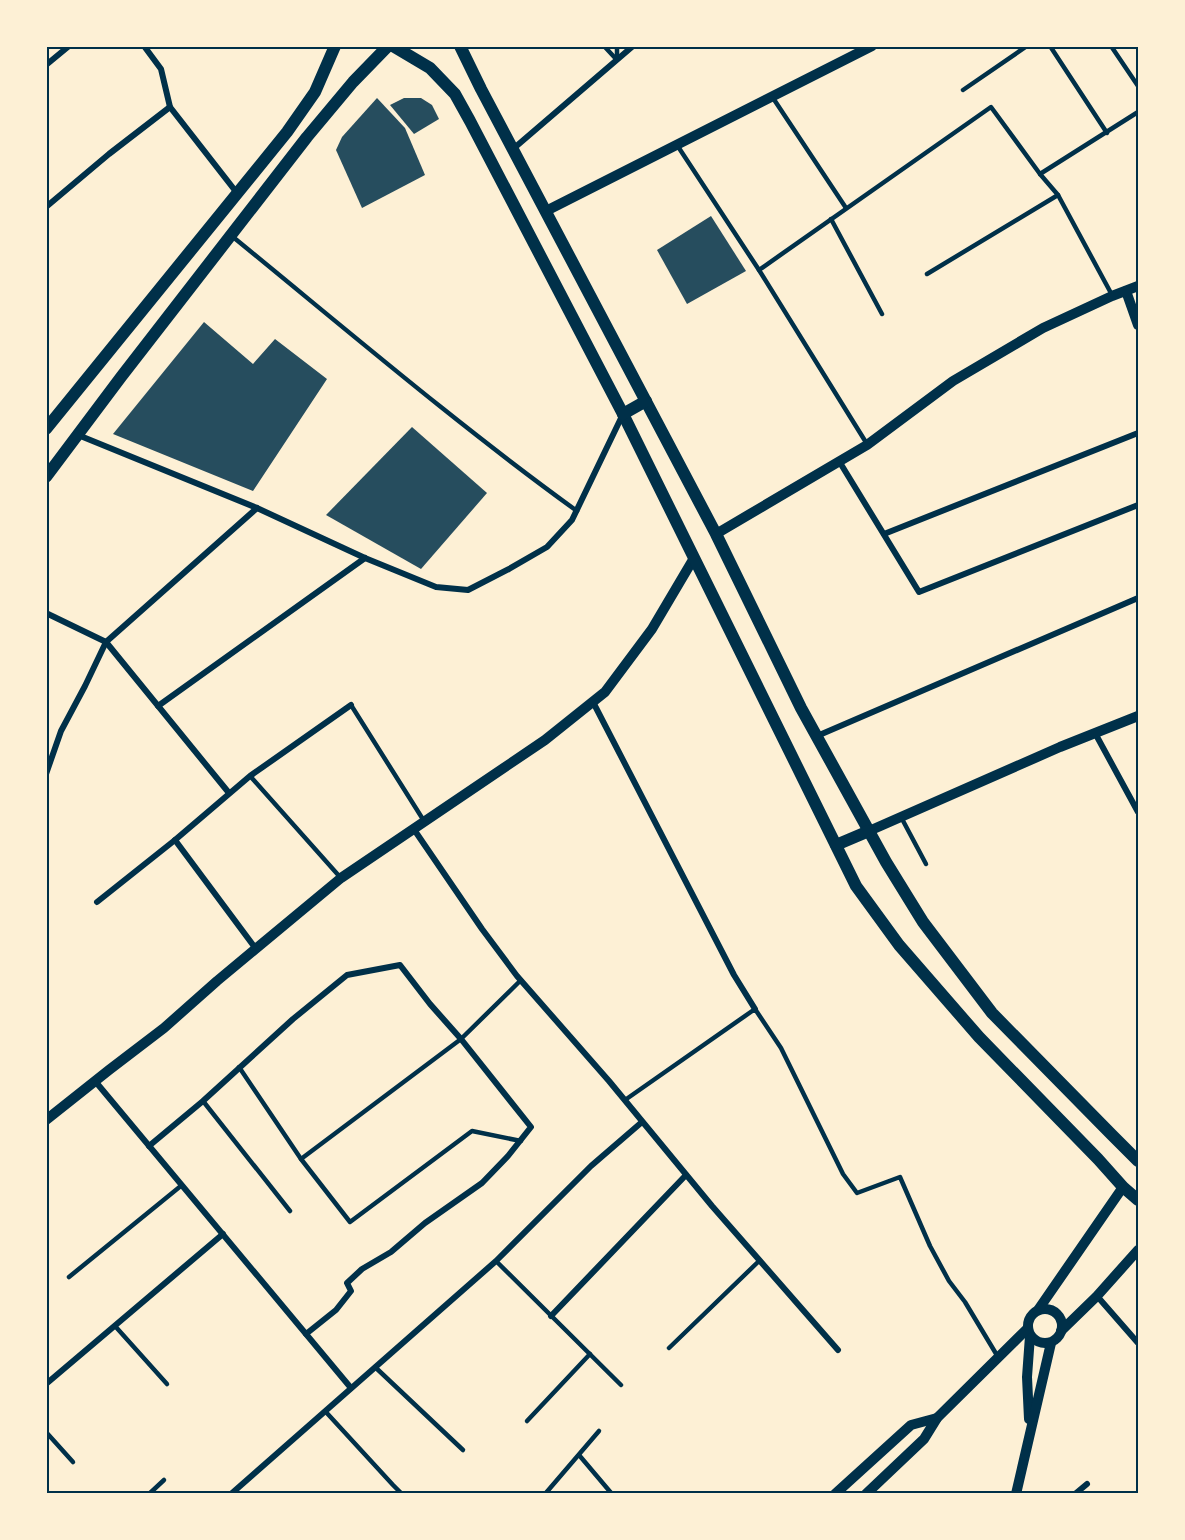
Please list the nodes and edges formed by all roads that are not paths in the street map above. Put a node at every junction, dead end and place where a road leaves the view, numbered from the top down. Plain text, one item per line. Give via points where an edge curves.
1 (69, 46) edge
2 (144, 46) edge
3 (335, 46) edge
4 (388, 46) edge
5 (393, 46) edge
6 (460, 46) edge
7 (604, 46) edge
8 (617, 46) edge
9 (633, 46) edge
10 (872, 46) edge
11 (1027, 46) edge
12 (1050, 46) edge
13 (1111, 46) edge
14 (617, 60) junction
15 (46, 65) edge
16 (1138, 86) edge
17 (963, 90) dead end
18 (773, 97) junction
19 (170, 107) junction
20 (1138, 112) edge
21 (1107, 133) junction
22 (677, 145) junction
23 (513, 149) junction
24 (1040, 174) junction
25 (237, 193) junction
26 (1058, 195) junction
27 (46, 207) edge
28 (846, 208) junction
29 (546, 211) junction
30 (831, 219) junction
31 (231, 236) junction
32 (759, 270) junction
33 (927, 274) dead end
34 (1138, 286) edge
35 (1126, 291) junction
36 (1112, 296) junction
37 (882, 314) dead end
38 (1138, 325) edge
39 (646, 402) junction
40 (623, 414) junction
41 (46, 429) edge
42 (1138, 433) edge
43 (78, 435) junction
44 (867, 445) junction
45 (839, 461) junction
46 (46, 477) edge
47 (1138, 505) edge
48 (258, 508) junction
49 (577, 512) junction
50 (716, 534) junction
51 (884, 534) junction
52 (364, 558) junction
53 (694, 558) junction
54 (1138, 598) edge
55 (46, 613) edge
56 (106, 642) junction
57 (593, 702) junction
58 (351, 705) joint
59 (158, 706) junction
60 (1138, 716) edge
61 (1095, 733) junction
62 (817, 736) junction
63 (46, 774) edge
64 (250, 776) junction
65 (229, 793) junction
66 (1138, 812) edge
67 (901, 817) junction
68 (424, 821) junction
69 (413, 828) junction
70 (869, 831) junction
71 (175, 840) junction
72 (836, 845) junction
73 (926, 864) dead end
74 (341, 878) junction
75 (97, 902) dead end
76 (256, 950) junction
77 (520, 980) junction
78 (754, 1009) junction
79 (461, 1039) junction
80 (239, 1066) junction
81 (95, 1081) junction
82 (625, 1100) junction
83 (203, 1101) junction
84 (46, 1120) edge
85 (642, 1122) junction
86 (520, 1141) junction
87 (149, 1146) junction
88 (301, 1159) junction
89 (1138, 1161) edge
90 (686, 1175) junction
91 (182, 1185) junction
92 (1123, 1186) junction
93 (1138, 1200) edge
94 (290, 1211) dead end
95 (222, 1234) junction
96 (1138, 1250) edge
97 (496, 1261) junction
98 (759, 1261) junction
99 (69, 1278) dead end
100 (1097, 1296) junction
101 (1038, 1310) junction
102 (551, 1316) junction
103 (115, 1326) junction
104 (1061, 1331) junction
105 (1029, 1333) junction
106 (306, 1334) junction
107 (1051, 1342) junction
108 (1138, 1343) edge
109 (669, 1348) dead end
110 (838, 1350) dead end
111 (590, 1354) junction
112 (998, 1357) junction
113 (375, 1367) junction
114 (46, 1384) edge
115 (167, 1384) dead end
116 (621, 1385) dead end
117 (351, 1388) junction
118 (325, 1411) junction
119 (937, 1418) junction
120 (526, 1421) dead end
121 (46, 1431) edge
122 (599, 1431) dead end
123 (1030, 1431) junction
124 (463, 1450) dead end
125 (579, 1455) junction
126 (73, 1462) dead end
127 (164, 1480) dead end
128 (1087, 1484) dead end
129 (398, 1489) junction
130 (149, 1494) edge
131 (231, 1494) edge
132 (393, 1494) edge
133 (402, 1494) edge
134 (545, 1494) edge
135 (612, 1494) edge
136 (835, 1494) edge
137 (866, 1494) edge
138 (1016, 1494) edge
139 (1075, 1494) edge

1 - 15 street
2 - 19 street via 161,69
3 - 25 main road via 315,92
4 - 31 main road via 353,82
5 - 40 main road via 430,68 455,94
6 - 23 main road
7 - 14 lane
8 - 14 lane
9 - 14 street
10 - 18 street
11 - 17 lane
12 - 21 lane
13 - 16 lane
14 - 23 street
18 - 22 street
18 - 28 lane
19 - 25 street
19 - 27 street
20 - 21 lane
21 - 24 lane
22 - 29 street
22 - 32 lane
23 - 29 main road
24 - 26 lane
24 - 28 lane via 991,107
25 - 41 main road
26 - 33 lane
26 - 36 lane
28 - 30 lane
29 - 39 main road
30 - 32 lane
30 - 37 lane
31 - 43 main road
31 - 49 lane via 429,398
32 - 44 lane
34 - 35 street
35 - 36 street
35 - 38 street
36 - 44 street via 1043,328 953,381
39 - 40 main road
39 - 50 main road
40 - 49 street
40 - 53 main road
42 - 51 street
43 - 46 main road
43 - 48 street
44 - 45 street
45 - 50 street
45 - 51 street
47 - 51 street via 919,592
48 - 52 street
48 - 56 street
49 - 52 street via 547,547 468,590 436,587
50 - 62 main road
52 - 59 street
53 - 57 street via 652,629 605,692
53 - 72 main road
54 - 62 street
55 - 56 street
56 - 59 street
56 - 63 street via 61,731
57 - 68 street via 545,740
57 - 78 street
58 - 64 street
58 - 68 lane
59 - 65 street
60 - 61 street
61 - 66 street
61 - 67 street
62 - 70 main road
64 - 65 street
64 - 74 lane
65 - 71 street
67 - 70 street
67 - 73 lane
68 - 69 street
69 - 74 street
69 - 77 street
70 - 72 main road
70 - 89 main road via 923,922 992,1013
71 - 75 street
71 - 76 street
72 - 92 main road via 856,886 899,945 979,1037
74 - 76 street
76 - 81 street
77 - 79 lane
77 - 82 street
78 - 82 lane
78 - 112 lane via 781,1048 843,1174 857,1193 900,1177 944,1272
79 - 80 street via 400,965 347,975
79 - 86 street via 531,1127
79 - 88 lane
80 - 83 street
80 - 88 lane
81 - 84 street
81 - 87 street
82 - 85 street
83 - 87 street
83 - 94 lane
85 - 90 street
85 - 97 street via 591,1166
86 - 88 lane via 472,1131 350,1222
86 - 106 street via 482,1183 391,1252 362,1269 347,1283 351,1291 336,1310
87 - 91 street
90 - 98 street
90 - 102 street
91 - 95 street
91 - 99 lane
92 - 93 main road
92 - 101 street
95 - 103 street
95 - 106 street
96 - 100 street
97 - 102 lane
97 - 113 street
98 - 109 lane
98 - 110 street
100 - 104 street
100 - 108 street
101 - 104 street via 1053,1311 1059,1316
101 - 105 street via 1028,1321
102 - 111 lane
103 - 114 street
103 - 115 lane
104 - 107 street
105 - 107 street via 1036,1342
105 - 112 street
105 - 123 street
106 - 117 street
107 - 123 street
111 - 116 lane
111 - 120 lane
112 - 119 street
113 - 117 street
113 - 124 lane
117 - 118 street
118 - 129 lane
118 - 131 street
119 - 136 street via 912,1425
119 - 137 street via 924,1439
121 - 126 lane
122 - 125 lane
123 - 138 street
125 - 134 lane
125 - 135 lane
127 - 130 lane
128 - 139 street
129 - 132 lane
129 - 133 lane

